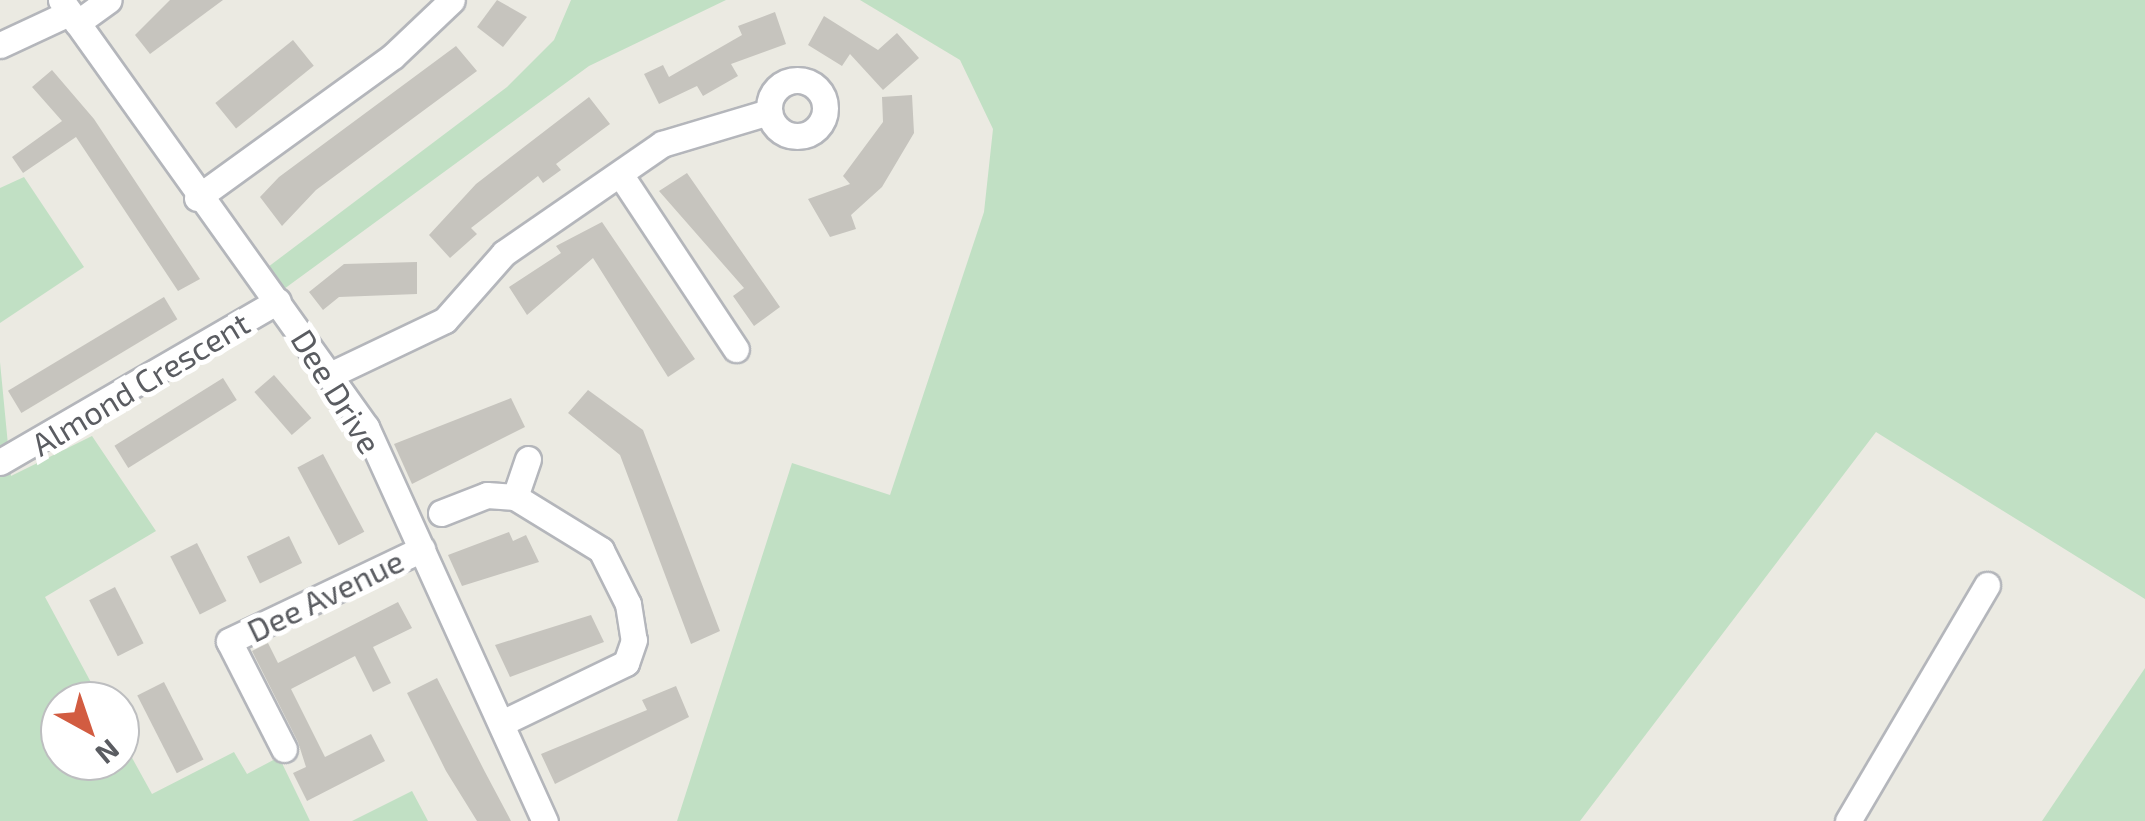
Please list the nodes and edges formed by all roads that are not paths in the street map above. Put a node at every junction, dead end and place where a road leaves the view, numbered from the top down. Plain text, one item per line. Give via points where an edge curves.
1 (109, 0) edge
2 (452, 0) edge
3 (69, 12) edge
4 (0, 45) edge
5 (769, 112) dead end
6 (620, 174) junction
7 (196, 198) junction
8 (278, 301) junction
9 (736, 349) dead end
10 (332, 374) junction
11 (528, 459) dead end
12 (0, 462) edge
13 (515, 497) junction
14 (441, 513) dead end
15 (422, 549) junction
16 (1987, 585) dead end
17 (502, 724) junction
18 (284, 748) dead end
19 (545, 821) edge
20 (1848, 821) edge

1 - 3 street
2 - 7 street via 393,56
3 - 4 street
3 - 7 street, Dee Drive
5 - 6 street via 662,144
6 - 9 street
6 - 10 street via 504,253 445,320
7 - 8 street, Dee Drive
8 - 10 street, Dee Drive
8 - 12 street, Almond Crescent
10 - 15 street, Dee Drive
11 - 13 street
13 - 14 street via 487,495
13 - 17 street via 612,564 634,640 626,664
15 - 17 street, Dee Drive
15 - 18 street, Dee Avenue via 230,641
16 - 20 street
17 - 19 street, Dee Drive

